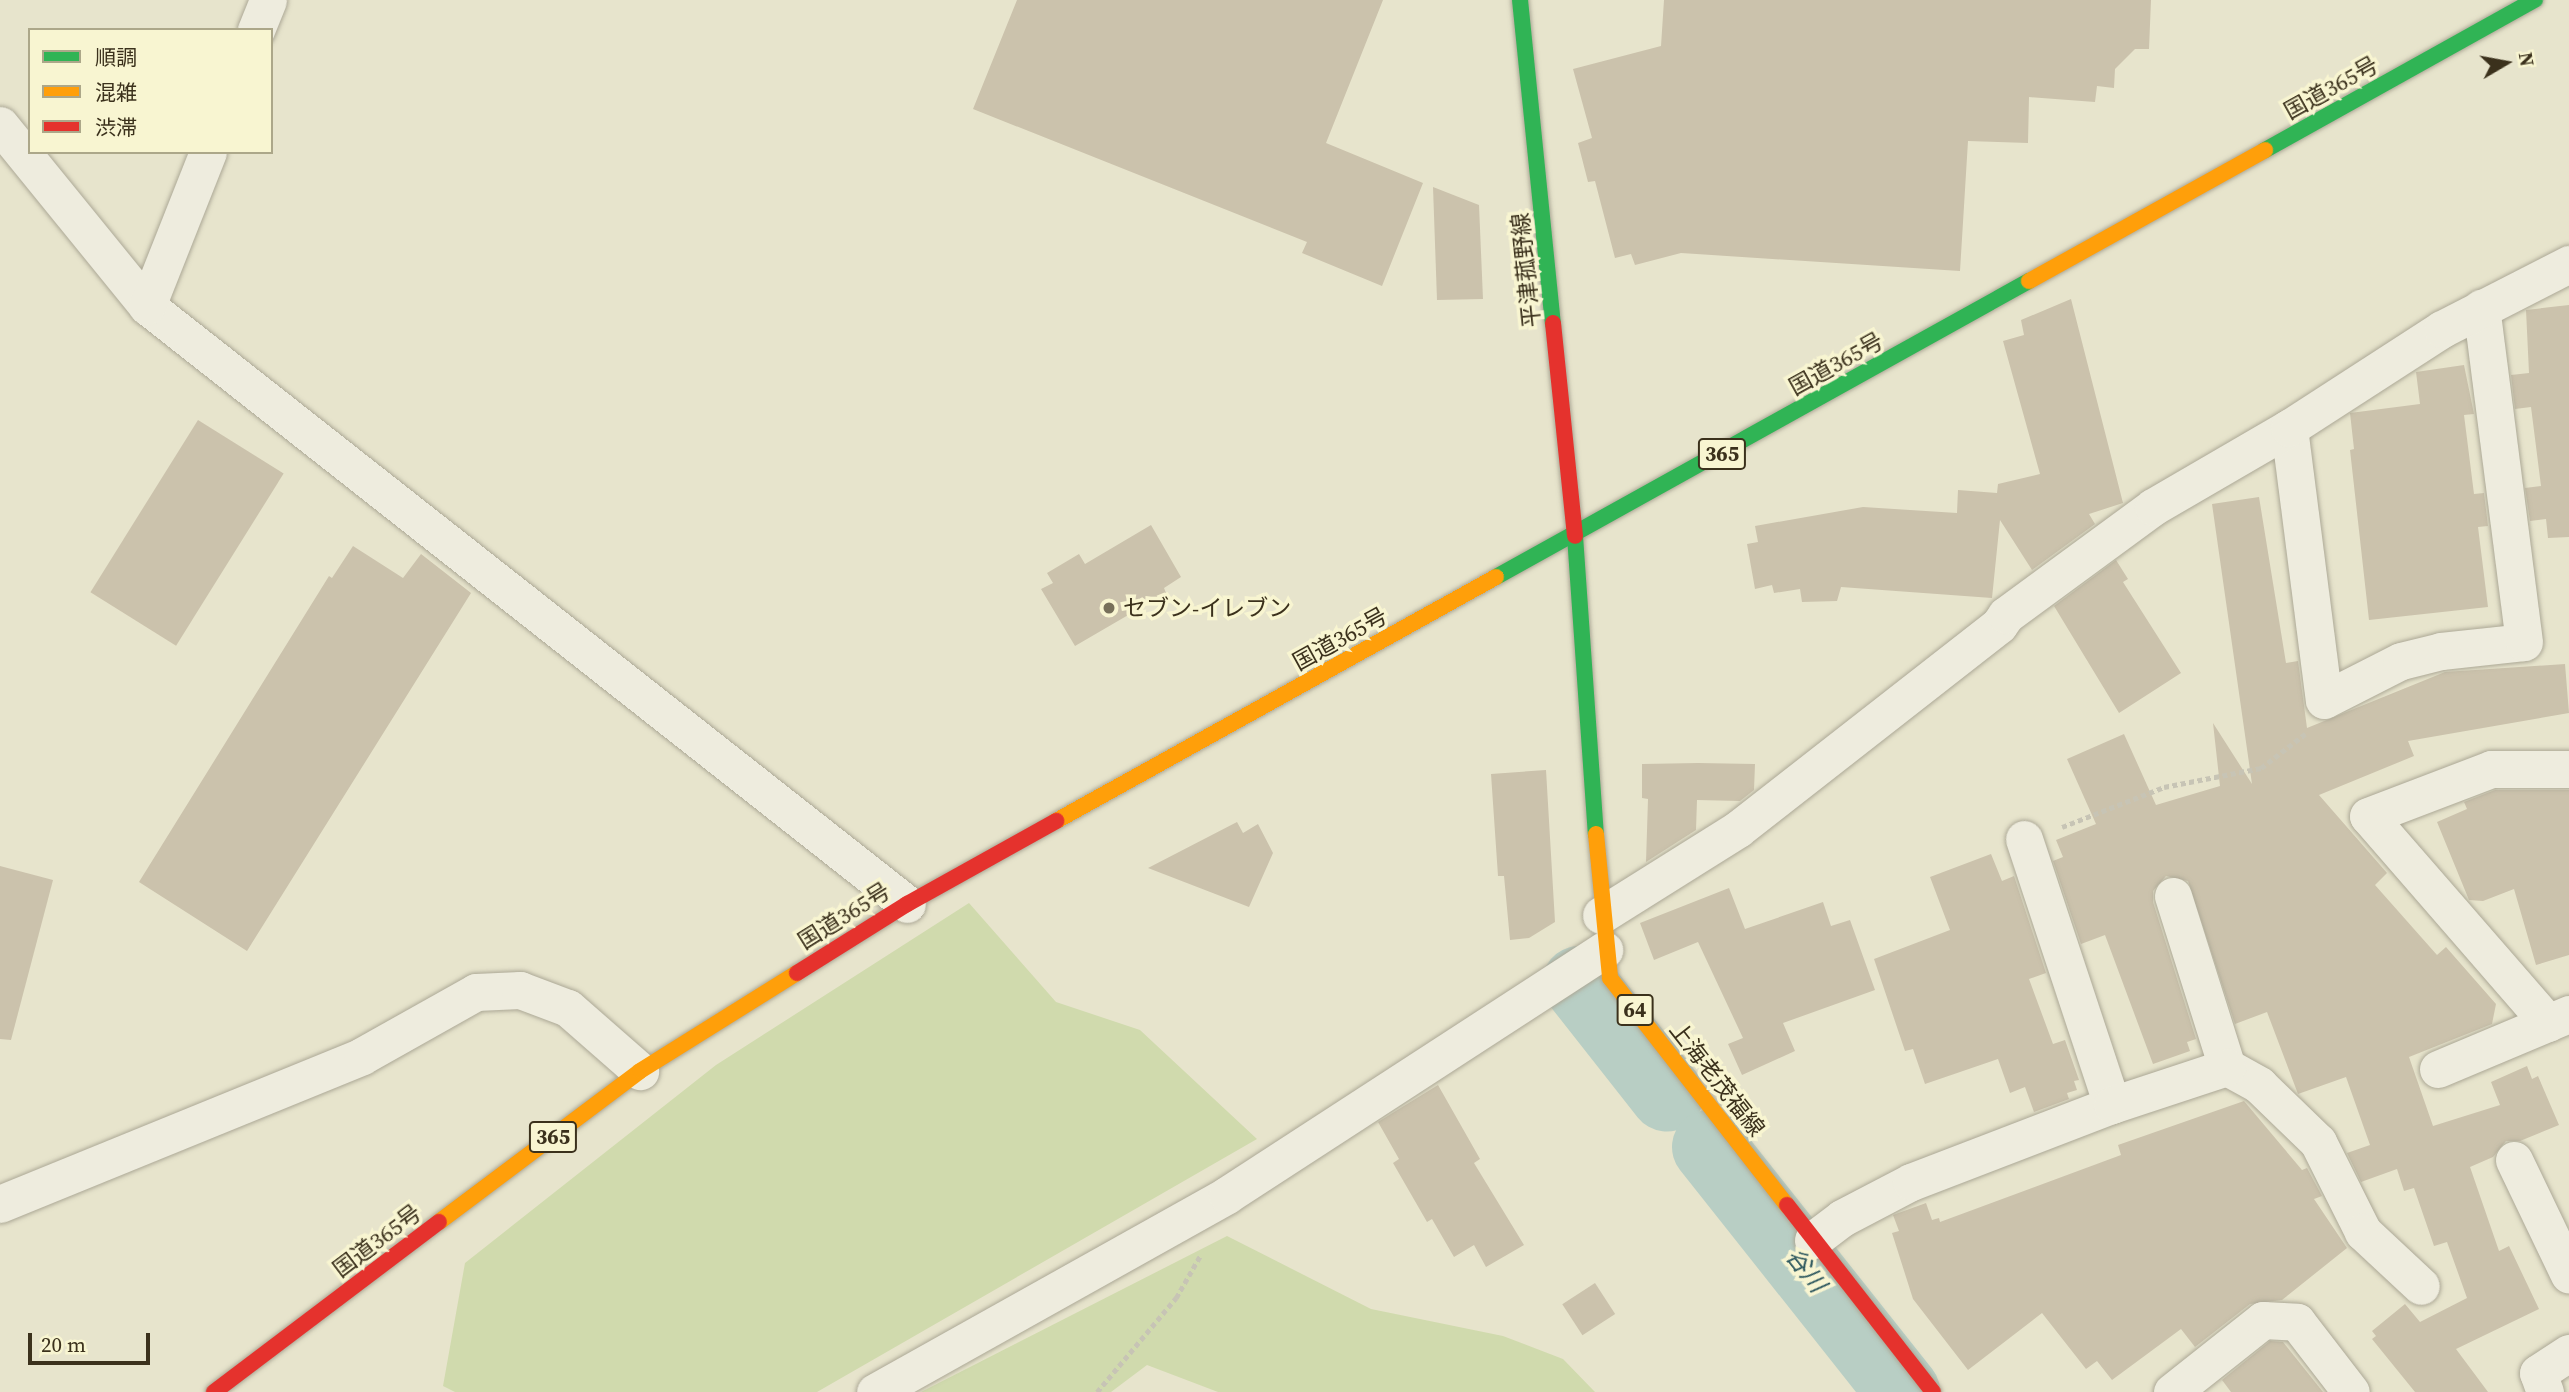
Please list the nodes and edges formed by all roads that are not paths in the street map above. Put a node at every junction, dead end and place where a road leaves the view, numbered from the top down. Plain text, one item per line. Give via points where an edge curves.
1 (268, 0) edge
2 (1520, 0) edge
3 (2535, 0) edge
4 (257, 28) edge
5 (0, 125) edge
6 (207, 154) edge
7 (2569, 264) edge
8 (147, 306) junction
9 (2481, 308) junction
10 (2289, 428) junction
11 (1575, 536) junction
12 (2569, 769) edge
13 (2024, 838) road end
14 (2173, 896) dead end
15 (906, 904) junction
16 (1601, 915) junction
17 (1604, 950) junction
18 (2559, 1019) edge
19 (2227, 1067) junction
20 (2438, 1069) dead end
21 (640, 1071) junction
22 (2112, 1105) junction
23 (2514, 1160) dead end
24 (0, 1204) edge
25 (1813, 1240) junction
26 (2565, 1254) edge
27 (2421, 1286) dead end
28 (2569, 1353) edge
29 (214, 1392) edge
30 (875, 1392) edge
31 (1933, 1392) edge
32 (2172, 1392) edge
33 (2351, 1392) edge
34 (2544, 1392) edge

1 - 4 street
2 - 11 main road, 平津菰野線
3 - 11 main road, 国道365号 / 365
5 - 8 street
6 - 8 street
7 - 9 street
8 - 15 street
9 - 10 street
9 - 10 street via 2524,642 2441,651 2401,661 2324,700
10 - 16 street via 2153,507 2006,615 1738,829
11 - 15 main road, 国道365号 / 365
11 - 16 main road, 上海老茂福線 / 64
12 - 18 street via 2491,769 2368,816
13 - 22 street
14 - 19 street
15 - 21 main road, 国道365号 / 365
16 - 17 main road, 上海老茂福線 / 64
17 - 25 main road, 上海老茂福線 / 64 via 1610,978
17 - 30 street via 1227,1195
18 - 20 street
19 - 22 street
19 - 27 street via 2259,1085 2318,1142 2363,1232
21 - 24 street via 568,1008 520,989 476,992 362,1056
21 - 29 main road, 国道365号 / 365
22 - 25 street via 1911,1182 1842,1218
23 - 26 street
25 - 31 main road, 上海老茂福線 / 64
28 - 34 street via 2538,1373
32 - 33 street via 2263,1320 2297,1322

